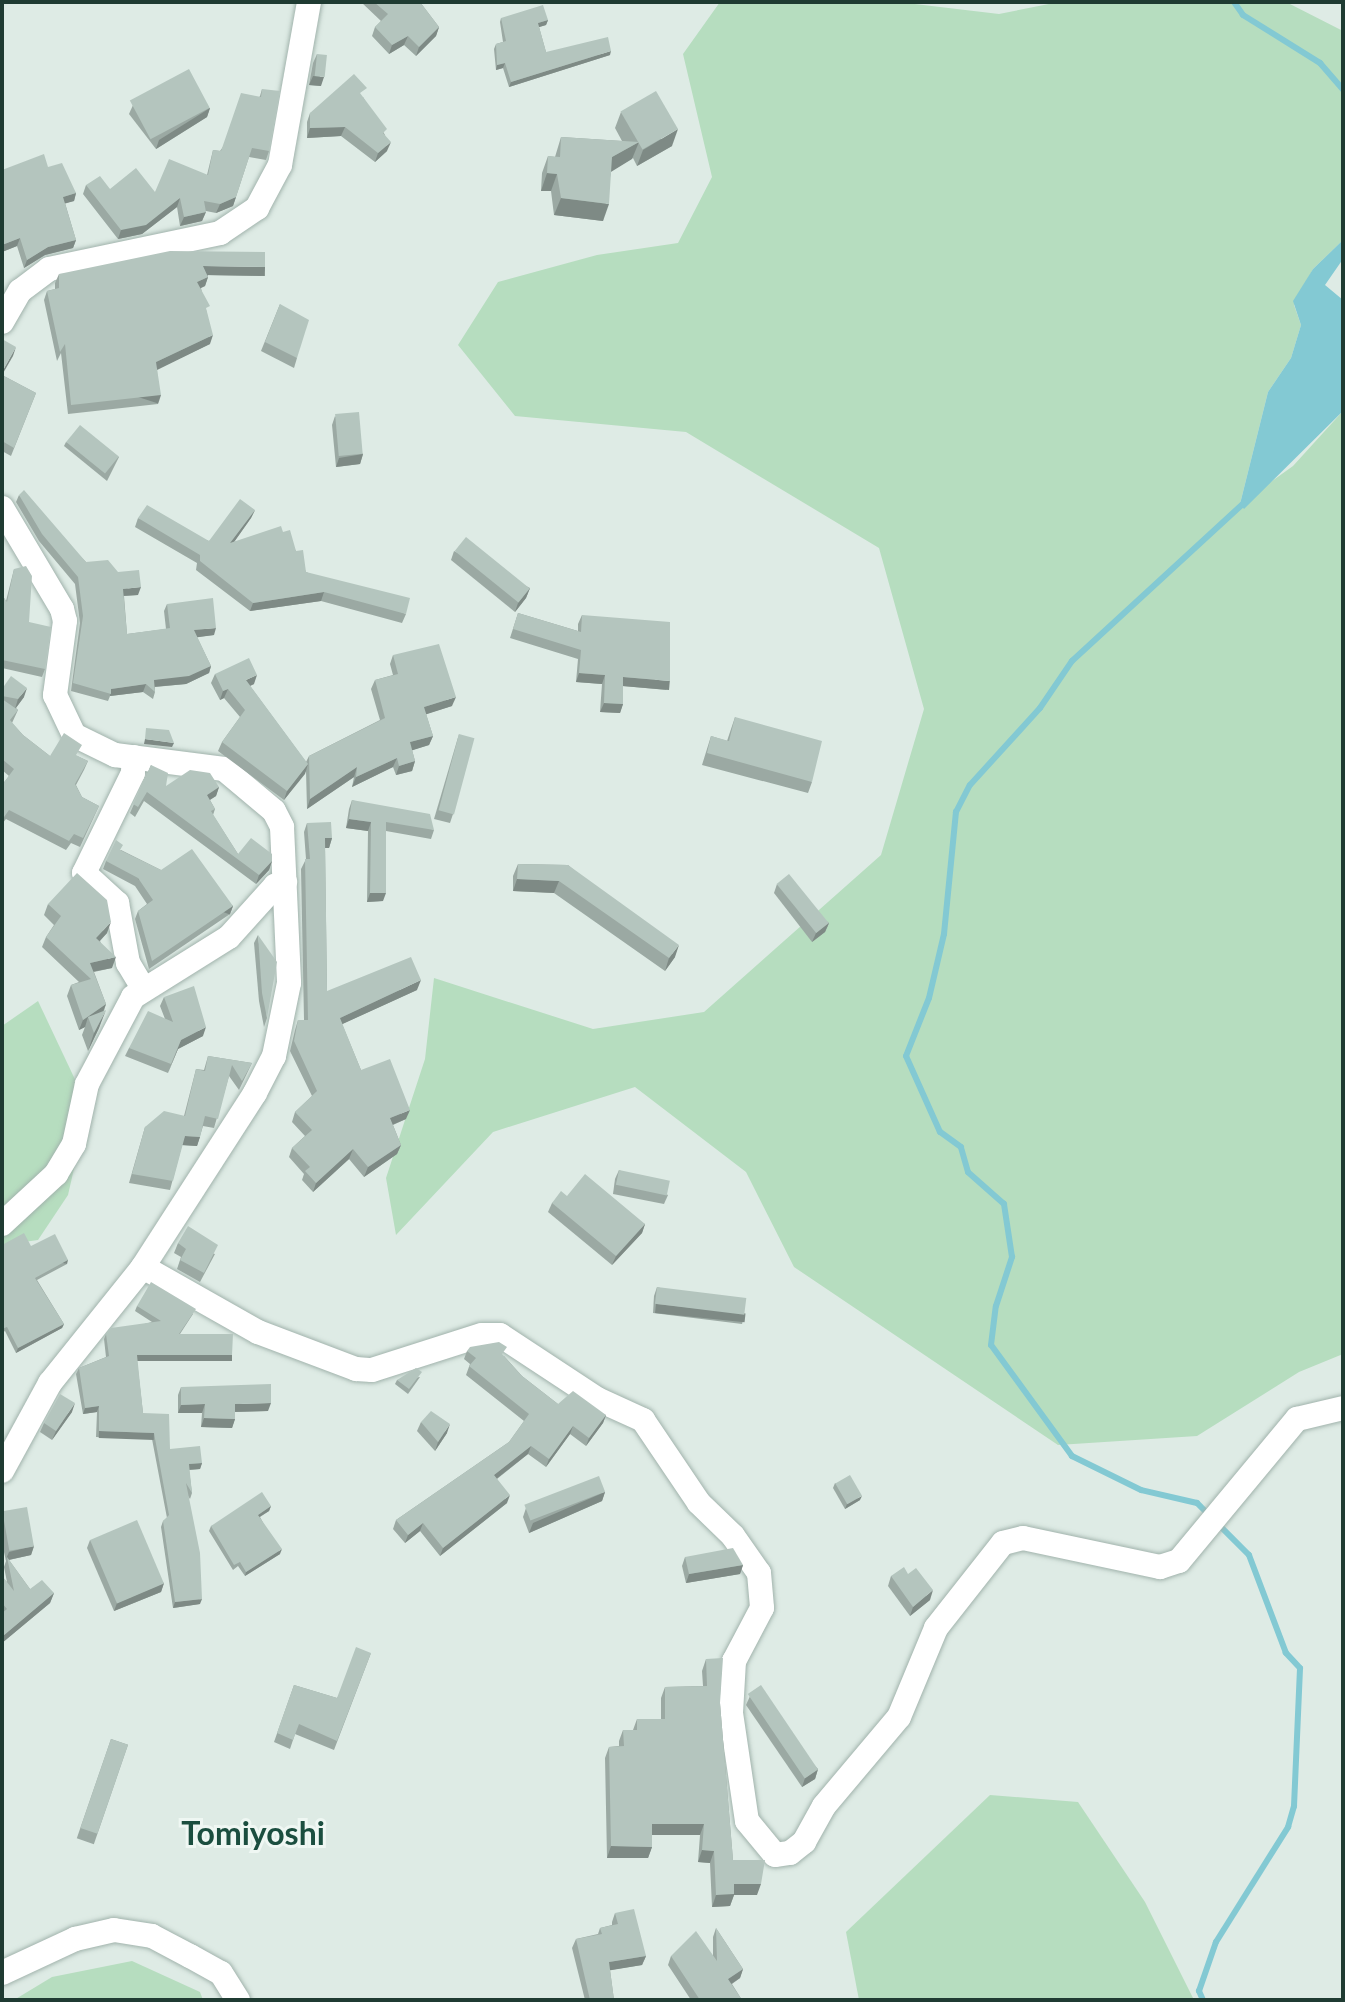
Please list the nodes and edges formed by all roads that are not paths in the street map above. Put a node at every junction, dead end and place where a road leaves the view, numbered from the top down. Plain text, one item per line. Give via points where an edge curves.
1 (309, 2) edge
2 (2, 322) edge
3 (2, 508) edge
4 (134, 757) junction
5 (285, 882) junction
6 (144, 990) junction
7 (2, 1224) edge
8 (143, 1267) junction
9 (1343, 1408) edge
10 (2, 1471) edge
11 (2, 1973) edge
12 (238, 2000) edge

1 - 2 street via 280,165 257,208 239,223 201,239 49,269 20,291
3 - 4 street via 62,609 55,695 64,719 93,748
4 - 5 street via 224,769 274,811 282,827
4 - 6 street via 133,773 84,873 117,903 128,963
5 - 6 street via 275,886 229,937
5 - 8 street via 288,1006 274,1056
6 - 7 street via 133,997 87,1084 74,1144 56,1174
8 - 9 street via 258,1332 356,1369 372,1370 482,1335 500,1335 597,1399 643,1420 699,1503 750,1555 759,1573 762,1608 734,1661 731,1713 747,1821 775,1855 790,1853 804,1842 824,1806 899,1717 936,1628 1003,1543 1023,1538 1160,1567 1179,1561 1297,1419
8 - 10 street via 50,1383
11 - 12 street via 75,1939 114,1930 152,1936 221,1973

